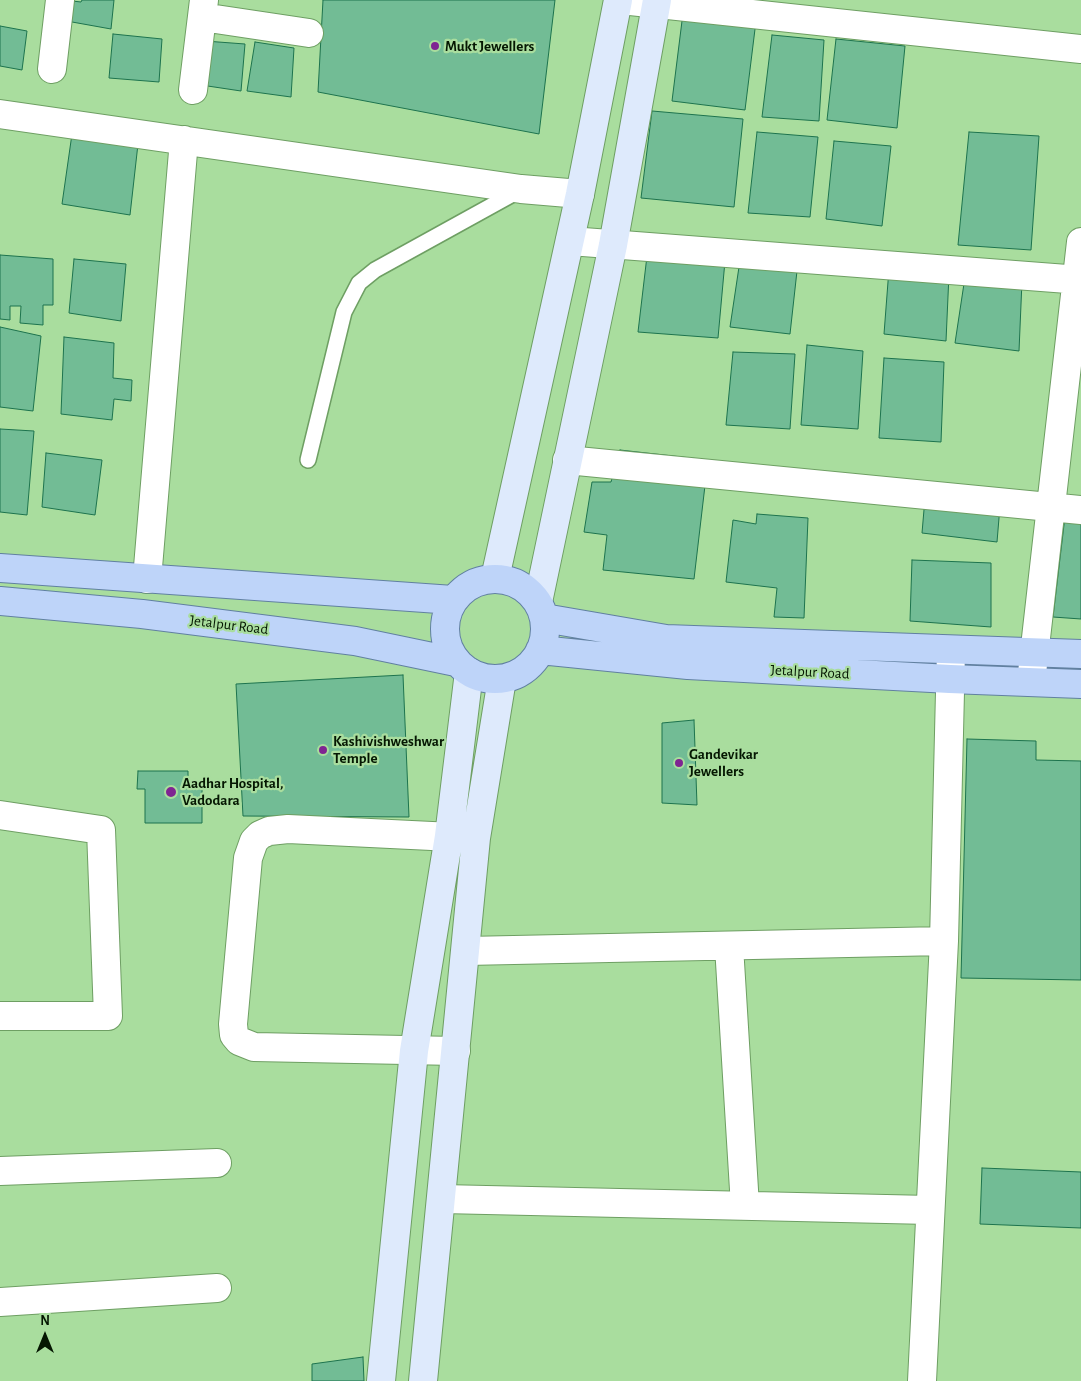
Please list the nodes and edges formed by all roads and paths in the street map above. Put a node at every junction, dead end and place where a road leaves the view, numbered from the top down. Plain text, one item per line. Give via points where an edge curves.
1 (60, 0) edge
2 (619, 0) edge
3 (656, 2) edge
4 (203, 9) edge
5 (309, 33) dead end
6 (1081, 49) edge
7 (52, 69) dead end
8 (193, 90) dead end
9 (0, 114) edge
10 (184, 140) junction
11 (521, 189) junction
12 (580, 194) junction
13 (570, 242) junction
14 (1081, 242) edge
15 (613, 245) junction
16 (1079, 280) edge
17 (308, 460) dead end
18 (567, 460) junction
19 (1050, 506) junction
20 (1081, 510) edge
21 (0, 568) edge
22 (495, 578) junction
23 (147, 579) junction
24 (0, 600) edge
25 (453, 600) junction
26 (541, 610) junction
27 (540, 650) junction
28 (951, 650) junction
29 (1034, 653) junction
30 (1081, 654) edge
31 (463, 667) junction
32 (502, 678) junction
33 (950, 679) junction
34 (1031, 682) junction
35 (1081, 684) edge
36 (0, 815) edge
37 (449, 836) junction
38 (476, 838) junction
39 (944, 941) junction
40 (729, 946) junction
41 (466, 951) junction
42 (0, 1016) edge
43 (414, 1051) junction
44 (456, 1052) junction
45 (217, 1163) dead end
46 (0, 1171) edge
47 (442, 1199) junction
48 (745, 1206) junction
49 (930, 1210) junction
50 (217, 1288) dead end
51 (0, 1302) edge
52 (381, 1381) edge
53 (423, 1381) edge
54 (922, 1381) edge

1 - 7 street
2 - 3 street
2 - 12 main road
3 - 6 street
3 - 15 main road
4 - 5 street
4 - 8 street
9 - 10 street
10 - 11 street
10 - 23 street
11 - 12 street
11 - 17 lane via 375,270 359,283 344,312
12 - 13 main road
13 - 15 street
13 - 22 main road
14 - 16 street
15 - 16 street
15 - 18 main road
16 - 19 street
18 - 19 street
18 - 26 main road
19 - 20 street
19 - 29 street
21 - 23 main road
22 - 25 main road via 464,588
22 - 26 main road via 512,581 526,590
23 - 25 main road
24 - 31 main road, Jetalpur Road via 355,641
25 - 31 main road via 446,615 444,632 448,648
26 - 27 main road via 545,634
26 - 28 main road, Jetalpur Road via 666,639
27 - 32 main road via 531,664 518,674
27 - 33 main road, Jetalpur Road via 675,664
28 - 29 main road, Jetalpur Road
28 - 33 street
29 - 30 main road, Jetalpur Road
29 - 34 street
31 - 32 main road via 485,678
31 - 37 main road
32 - 38 main road
33 - 34 main road, Jetalpur Road
33 - 39 street
34 - 35 main road, Jetalpur Road
36 - 42 street via 101,830 108,1016
37 - 38 street
37 - 43 main road
37 - 43 street via 278,829 254,841 248,858 233,1024 238,1041 254,1047
38 - 41 main road
39 - 40 street
39 - 49 street
40 - 41 street
40 - 48 street
41 - 44 main road
43 - 44 street
43 - 52 main road
44 - 47 main road
45 - 46 street
47 - 48 street
47 - 53 main road
48 - 49 street
49 - 54 street
50 - 51 street

